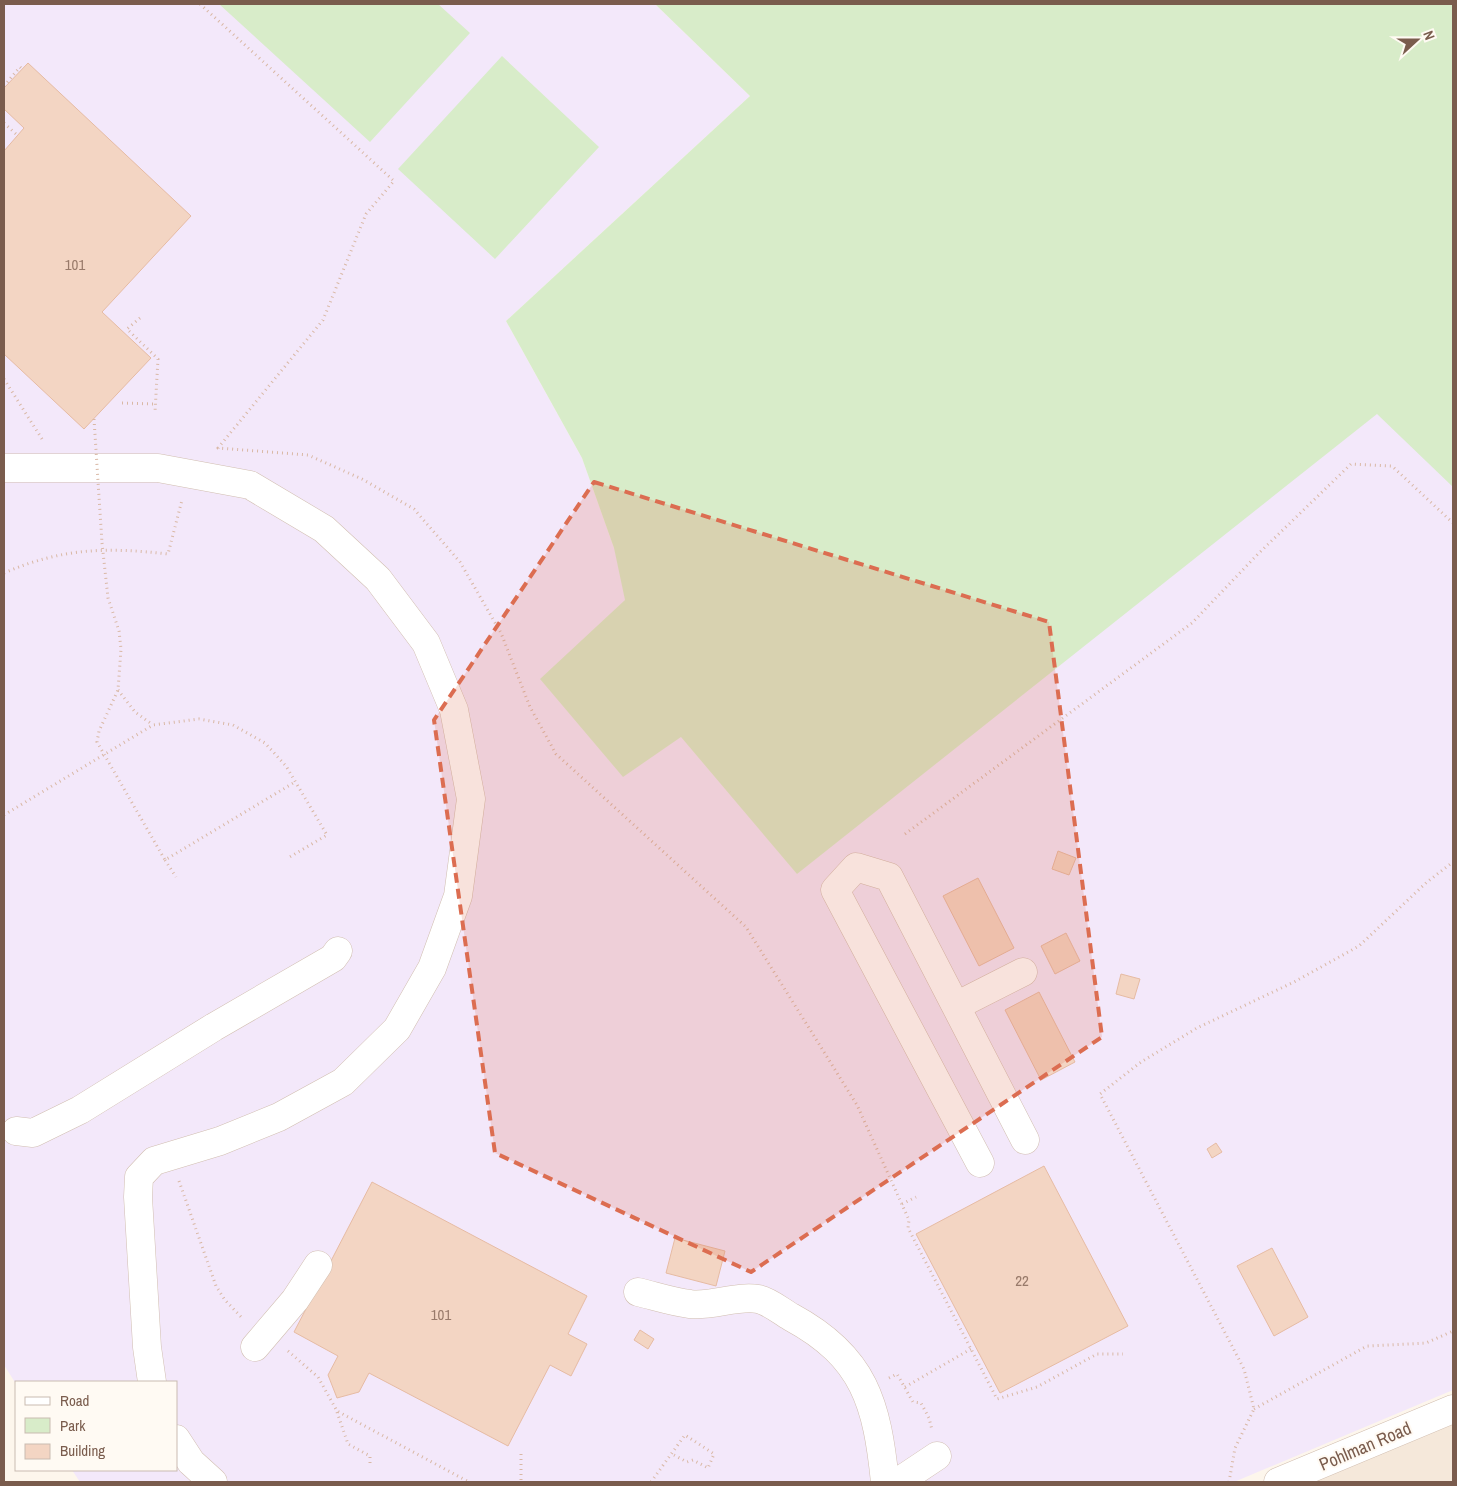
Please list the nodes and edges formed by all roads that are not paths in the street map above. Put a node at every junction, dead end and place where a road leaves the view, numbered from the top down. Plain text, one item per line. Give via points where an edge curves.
1 (4, 468) edge
2 (338, 951) dead end
3 (1023, 972) dead end
4 (956, 1006) junction
5 (16, 1131) dead end
6 (1026, 1140) dead end
7 (980, 1163) dead end
8 (318, 1265) dead end
9 (638, 1292) dead end
10 (255, 1347) dead end
11 (152, 1381) edge
12 (1453, 1409) edge
13 (178, 1442) edge
14 (937, 1456) dead end
15 (213, 1482) edge
16 (885, 1482) edge
17 (898, 1482) edge
18 (1278, 1482) edge

1 - 11 street via 158,468 250,485 324,529 378,579 426,643 454,710 471,798 458,896 432,968 396,1029 343,1082 279,1117 220,1141 154,1161 139,1177 147,1347
2 - 5 street via 333,958 80,1110 34,1134
3 - 4 street
4 - 6 street
4 - 7 street via 889,876 856,868 834,890
8 - 10 street via 296,1300
9 - 16 street via 691,1304 758,1299 801,1322 840,1352 870,1396
12 - 18 street, Pohlman Road
13 - 15 street via 191,1462
14 - 17 street

